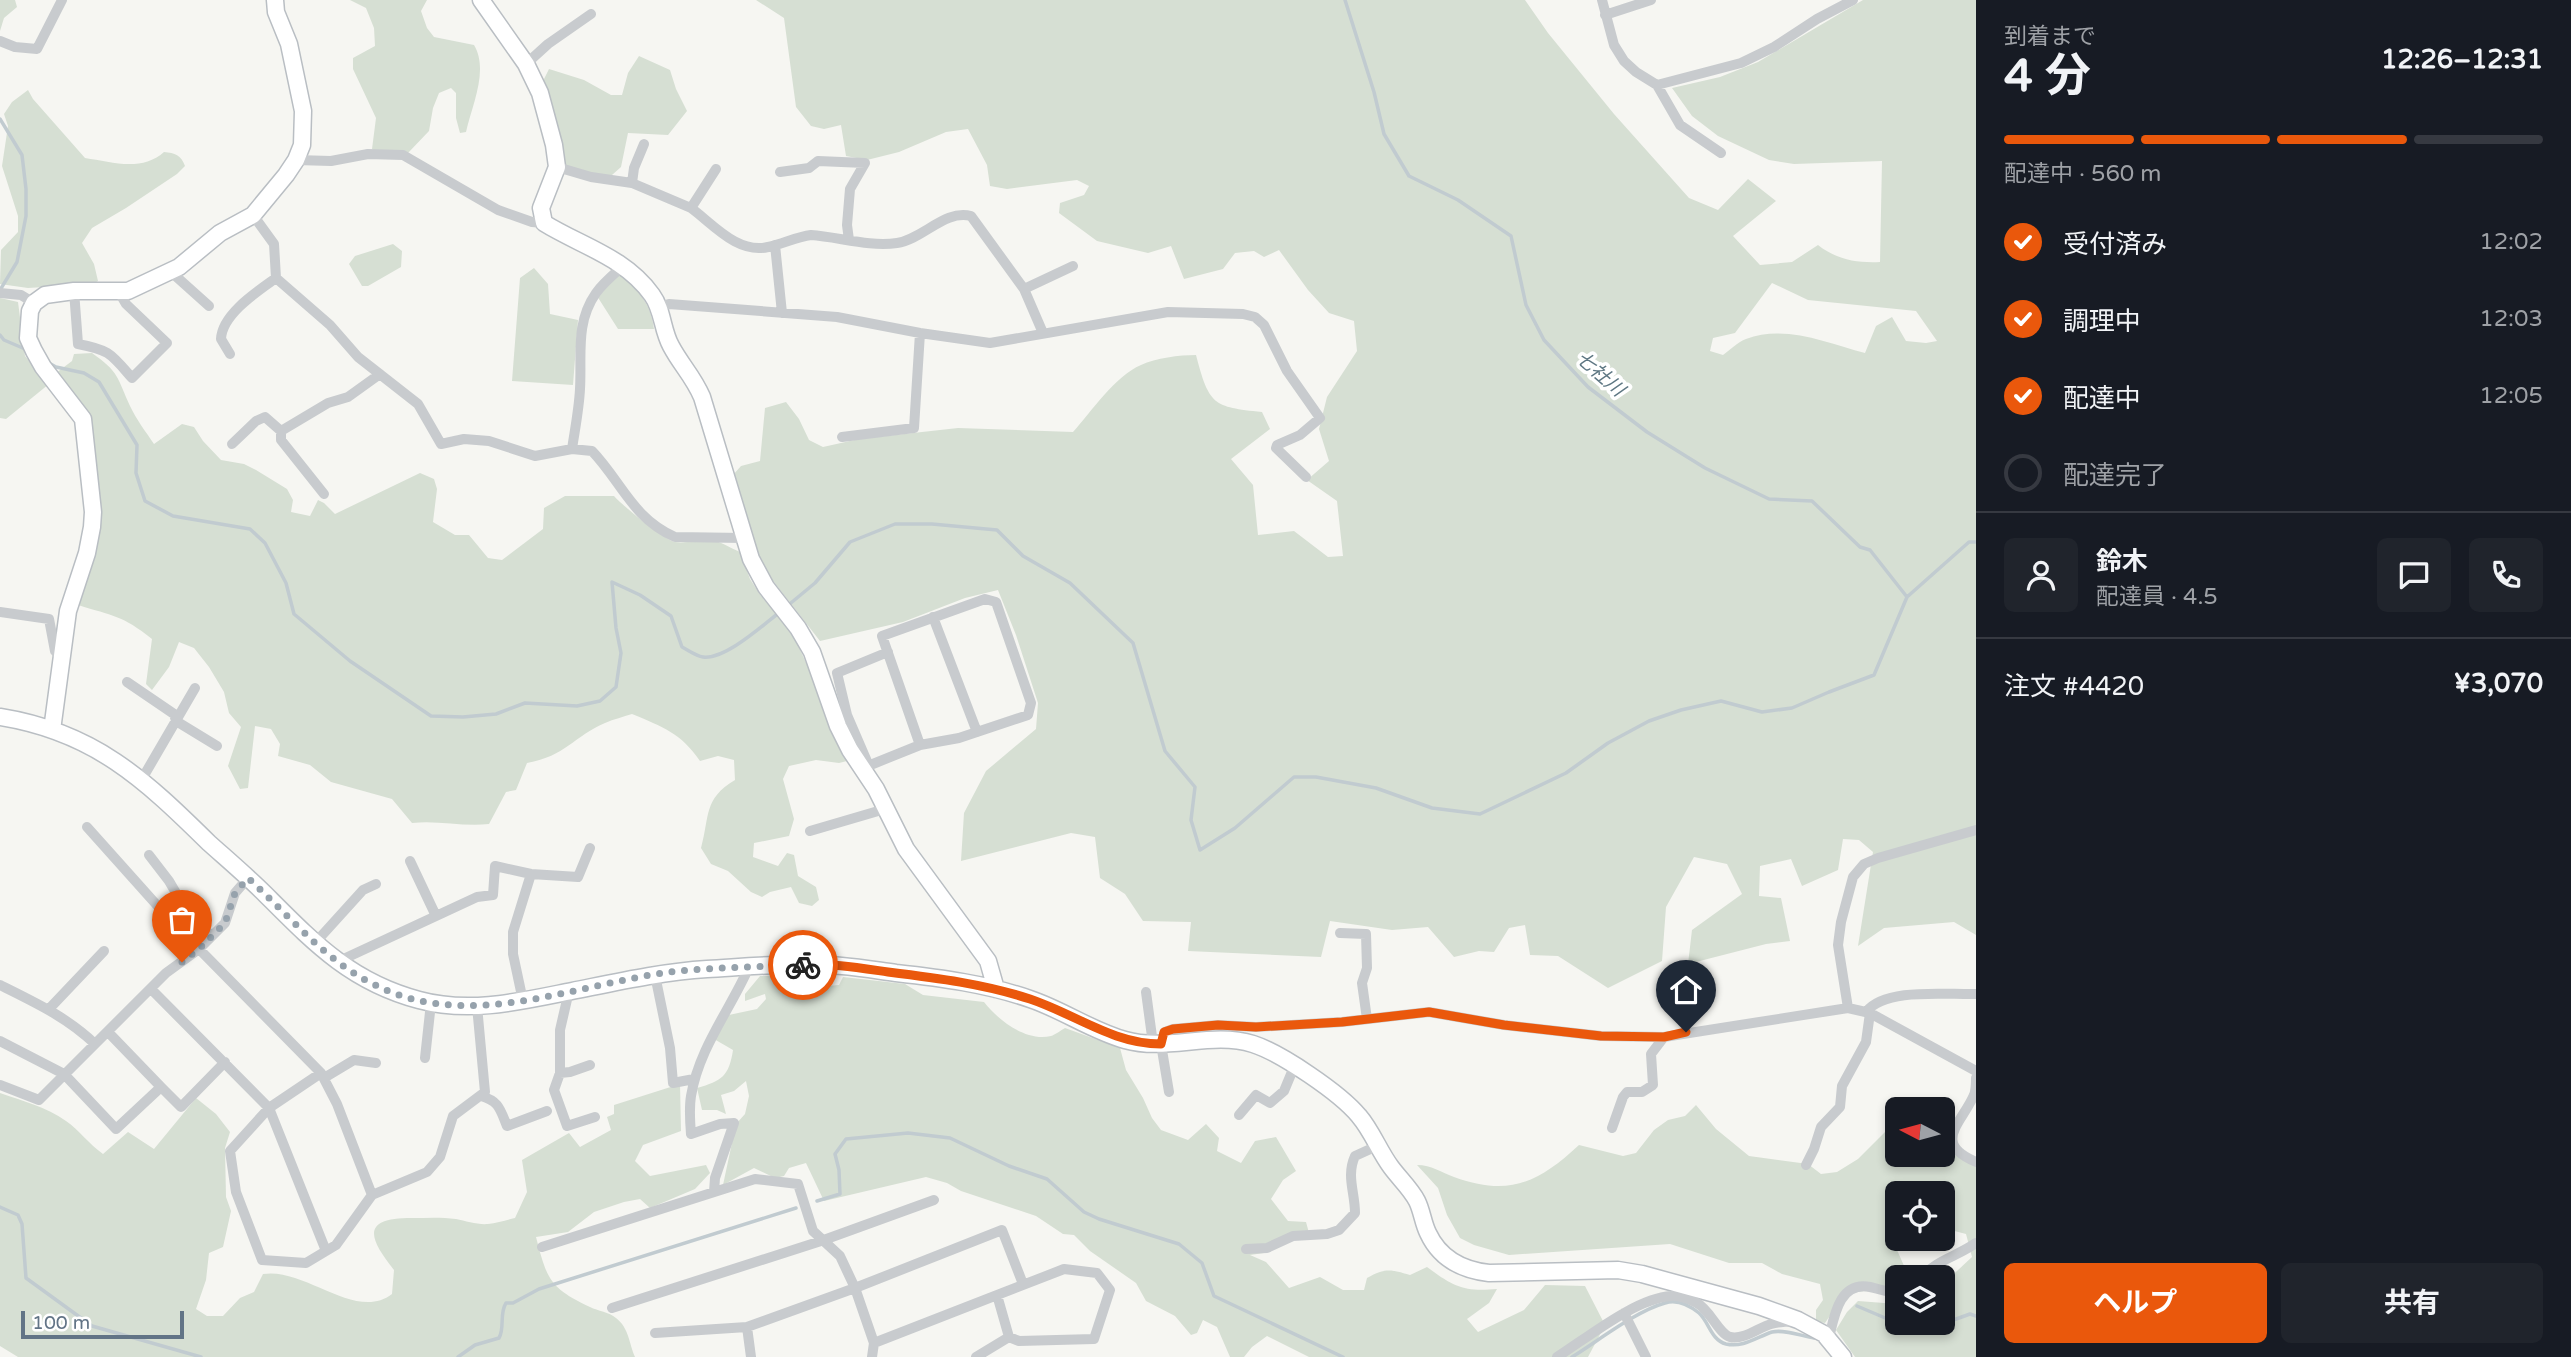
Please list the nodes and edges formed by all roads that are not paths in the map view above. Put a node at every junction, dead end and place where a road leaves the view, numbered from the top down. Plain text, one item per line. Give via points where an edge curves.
1 (62, 0) edge
2 (275, 0) edge
3 (481, 0) edge
4 (1602, 0) edge
5 (1651, 0) edge
6 (1853, 0) edge
7 (591, 14) dead end
8 (1605, 16) junction
9 (0, 41) edge
10 (526, 64) junction
11 (1657, 85) junction
12 (644, 144) dead end
13 (1721, 153) dead end
14 (296, 160) junction
15 (556, 167) junction
16 (716, 169) dead end
17 (780, 172) dead end
18 (632, 183) junction
19 (691, 208) junction
20 (253, 215) junction
21 (544, 223) junction
22 (849, 240) junction
23 (775, 245) junction
24 (623, 266) junction
25 (1073, 266) dead end
26 (170, 271) junction
27 (276, 278) junction
28 (1024, 289) junction
29 (74, 291) junction
30 (119, 292) junction
31 (0, 293) edge
32 (28, 299) junction
33 (209, 306) dead end
34 (659, 307) junction
35 (782, 313) junction
36 (920, 333) junction
37 (1043, 333) junction
38 (230, 354) dead end
39 (380, 374) junction
40 (281, 431) junction
41 (842, 437) dead end
42 (232, 444) dead end
43 (572, 449) junction
44 (1306, 477) dead end
45 (324, 494) dead end
46 (744, 538) junction
47 (0, 612) edge
48 (933, 617) junction
49 (888, 652) junction
50 (62, 658) junction
51 (127, 682) dead end
52 (195, 688) dead end
53 (0, 717) edge
54 (177, 722) junction
55 (52, 730) junction
56 (977, 732) junction
57 (920, 745) junction
58 (217, 746) dead end
59 (866, 767) junction
60 (142, 779) junction
61 (886, 809) junction
62 (88, 827) dead end
63 (1976, 830) edge
64 (810, 831) dead end
65 (590, 848) dead end
66 (149, 855) dead end
67 (410, 861) dead end
68 (531, 874) junction
69 (248, 878) junction
70 (376, 884) dead end
71 (436, 916) junction
72 (1340, 933) dead end
73 (212, 936) junction
74 (315, 943) junction
75 (198, 950) junction
76 (104, 951) dead end
77 (337, 962) junction
78 (749, 967) junction
79 (655, 975) junction
80 (0, 985) edge
81 (150, 989) junction
82 (996, 989) junction
83 (569, 991) junction
84 (1146, 992) dead end
85 (1976, 994) edge
86 (523, 1001) junction
87 (432, 1003) junction
88 (477, 1006) junction
89 (1848, 1008) junction
90 (50, 1009) junction
91 (1868, 1012) junction
92 (1367, 1019) junction
93 (108, 1032) junction
94 (1664, 1037) junction
95 (0, 1041) edge
96 (95, 1044) junction
97 (1157, 1044) junction
98 (425, 1058) dead end
99 (225, 1062) junction
100 (376, 1063) dead end
101 (590, 1065) dead end
102 (1294, 1067) junction
103 (1976, 1071) edge
104 (560, 1073) junction
105 (64, 1074) junction
106 (323, 1075) junction
107 (1976, 1078) edge
108 (695, 1079) junction
109 (0, 1085) edge
110 (161, 1087) junction
111 (1169, 1092) dead end
112 (481, 1096) junction
113 (269, 1108) junction
114 (547, 1111) dead end
115 (1239, 1115) dead end
116 (595, 1117) dead end
117 (1612, 1128) dead end
118 (1377, 1146) junction
119 (1976, 1161) edge
120 (1806, 1166) dead end
121 (714, 1192) junction
122 (372, 1195) junction
123 (934, 1200) dead end
124 (821, 1241) junction
125 (1976, 1243) edge
126 (542, 1247) dead end
127 (1246, 1249) dead end
128 (326, 1251) junction
129 (1933, 1265) edge
130 (1023, 1284) junction
131 (855, 1288) junction
132 (1885, 1291) edge
133 (998, 1295) junction
134 (612, 1307) dead end
135 (1624, 1313) junction
136 (747, 1326) junction
137 (655, 1333) dead end
138 (1009, 1337) junction
139 (1824, 1340) edge
140 (874, 1343) junction
141 (751, 1357) edge
142 (872, 1357) edge
143 (976, 1357) edge
144 (1558, 1357) edge
145 (1646, 1357) edge

1 - 9 street via 37,49
2 - 14 street via 301,94 304,129
3 - 10 street
4 - 8 street
5 - 8 street
6 - 11 street via 1741,63
7 - 10 street
8 - 11 street via 1624,61
10 - 15 street via 540,93
11 - 13 street via 1680,125
12 - 18 street
14 - 20 street
14 - 21 street via 403,155 498,211
15 - 18 street
15 - 21 street via 541,208
16 - 19 street
17 - 22 street via 809,168 818,161 865,163 850,189
18 - 19 street
19 - 23 street via 731,241 764,248
20 - 26 street via 220,233
20 - 27 street via 274,244
21 - 24 street
22 - 23 street via 811,235
22 - 28 street via 898,243 955,214 971,216
23 - 35 street
24 - 34 street
24 - 43 street via 597,291 582,325
25 - 28 street
26 - 30 street
26 - 33 street
27 - 38 street via 244,302 223,326 220,339
27 - 39 street
28 - 37 street
29 - 30 street
29 - 30 street via 78,344 102,348 132,378 167,343
29 - 32 street
31 - 32 street
32 - 50 street via 28,338 43,367 83,419 93,512 87,553 68,611
34 - 35 street
34 - 46 street via 670,345 702,397
35 - 36 street via 836,317
36 - 37 street via 990,343
36 - 41 street via 914,428
37 - 44 street via 1183,311 1255,317 1320,418 1276,448
39 - 40 street via 348,397 328,402
39 - 43 street via 418,404 441,444 464,439 489,441 535,456
40 - 42 street via 265,417
40 - 45 street via 281,440
43 - 46 street via 592,451 627,499 666,533
46 - 59 street via 766,587 812,652 838,726 850,750
47 - 50 street via 49,619 55,651
48 - 49 street via 882,636
48 - 56 street
48 - 56 street via 985,599 996,602 1030,710 1028,715
49 - 57 street
49 - 59 street via 836,673
50 - 55 street
51 - 54 street via 173,713
52 - 54 street
53 - 55 street
54 - 58 street
54 - 60 street
55 - 60 street via 96,749
56 - 57 street
57 - 59 street
59 - 61 street
60 - 69 street
61 - 64 street
61 - 82 street via 906,849 988,961
62 - 75 street
63 - 89 street via 1878,858 1864,864 1853,877 1838,945
65 - 68 street via 578,877
66 - 73 street via 190,917
67 - 71 street
68 - 71 street via 495,866 493,895 477,897
68 - 86 street via 513,932
69 - 73 street via 235,893 225,923
69 - 74 street
70 - 74 street via 363,890
71 - 77 street
72 - 92 street via 1366,934 1367,968 1362,983
73 - 75 street
74 - 77 street
75 - 81 street
75 - 106 street
76 - 90 street
77 - 87 street via 376,986
78 - 79 street
78 - 82 street via 841,966
78 - 108 street
79 - 83 street
79 - 108 street via 673,1083
80 - 90 street
81 - 93 street
81 - 99 street
82 - 97 street via 1034,1000 1114,1036
83 - 86 street
83 - 104 street via 559,1041
84 - 97 street
85 - 91 street via 1882,998
86 - 88 street
87 - 88 street
87 - 98 street
88 - 112 street via 485,1092
89 - 91 street
89 - 94 street
90 - 96 street
91 - 103 street
91 - 120 street via 1866,1042 1842,1086 1840,1107 1821,1127
92 - 94 street via 1429,1012 1601,1036
92 - 97 street via 1173,1029 1164,1032
93 - 96 street
93 - 110 street
94 - 117 street via 1651,1054 1653,1084 1642,1092 1627,1092
95 - 105 street
96 - 105 street
97 - 102 street via 1240,1041
97 - 111 street
99 - 110 street via 181,1107
99 - 113 street
100 - 106 street via 354,1060
101 - 104 street
102 - 115 street via 1284,1091 1270,1103 1256,1095
102 - 118 street via 1350,1105
104 - 116 street via 554,1090 568,1126
105 - 109 street via 39,1100
105 - 110 street via 116,1129
106 - 113 street
106 - 122 street
107 - 119 street via 1973,1097 1954,1125 1952,1139 1957,1151
108 - 121 street via 690,1099 691,1134 734,1123
112 - 114 street via 492,1099 507,1126
112 - 122 street via 453,1116 440,1157 427,1171
113 - 128 street
113 - 128 street via 230,1151 236,1192 262,1260 306,1263
118 - 127 street via 1355,1156 1350,1178 1355,1213 1339,1230
118 - 139 street via 1416,1199 1438,1249 1458,1266 1489,1273 1618,1270 1642,1274 1759,1306
121 - 124 street via 755,1179 798,1184 813,1231
121 - 126 street
122 - 128 street via 336,1245
123 - 124 street
124 - 131 street via 840,1256
124 - 134 street
125 - 129 street
130 - 131 street via 1002,1230
130 - 133 street
130 - 138 street via 1064,1269 1097,1273 1110,1290 1094,1339 1019,1341
131 - 136 street
131 - 140 street
132 - 139 street via 1860,1287 1845,1293
133 - 138 street
133 - 140 street
135 - 139 street via 1671,1296 1685,1297 1700,1304 1724,1335 1733,1338 1773,1323
135 - 144 street
135 - 145 street
136 - 137 street
136 - 141 street
138 - 143 street
140 - 142 street

